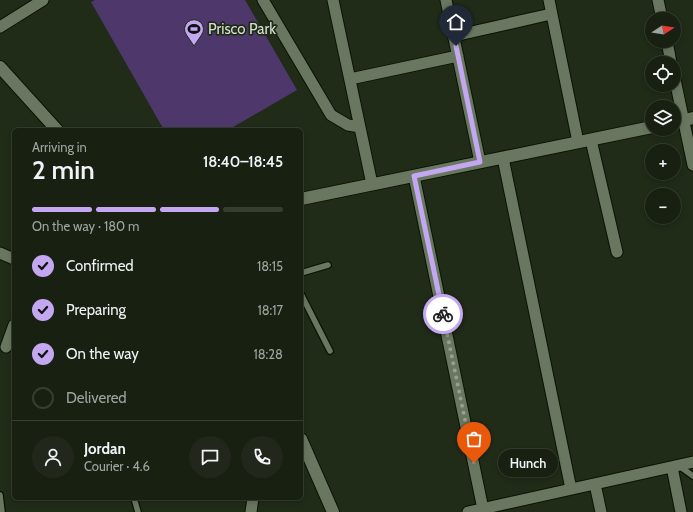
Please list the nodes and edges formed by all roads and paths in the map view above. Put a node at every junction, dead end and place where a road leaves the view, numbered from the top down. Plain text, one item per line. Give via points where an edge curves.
1 (43, 0) edge
2 (264, 0) edge
3 (333, 0) edge
4 (446, 0) edge
5 (549, 0) edge
6 (658, 0) edge
7 (661, 12) edge
8 (551, 14) junction
9 (0, 27) edge
10 (454, 36) junction
11 (458, 56) junction
12 (0, 67) edge
13 (5, 77) edge
14 (350, 79) junction
15 (677, 92) edge
16 (683, 120) edge
17 (360, 127) junction
18 (55, 128) edge
19 (645, 128) edge
20 (591, 140) junction
21 (578, 142) junction
22 (503, 158) junction
23 (480, 162) junction
24 (693, 165) edge
25 (414, 176) junction
26 (372, 184) junction
27 (303, 199) edge
28 (616, 252) dead end
29 (0, 253) edge
30 (12, 258) edge
31 (328, 265) dead end
32 (303, 272) edge
33 (303, 298) edge
34 (12, 330) edge
35 (6, 347) dead end
36 (330, 351) dead end
37 (303, 444) edge
38 (693, 462) edge
39 (675, 466) junction
40 (693, 476) edge
41 (595, 484) junction
42 (571, 489) junction
43 (0, 495) edge
44 (135, 500) edge
45 (254, 500) edge
46 (518, 507) edge
47 (483, 509) junction
48 (2, 512) edge
49 (138, 512) edge
50 (251, 512) edge
51 (332, 512) edge
52 (468, 512) edge
53 (601, 512) edge
54 (681, 512) edge

1 - 9 street
2 - 17 street via 331,115 348,125
3 - 14 street
4 - 10 street
5 - 8 street
6 - 7 street
8 - 10 street
8 - 21 street
10 - 11 street
11 - 14 street
11 - 23 street
12 - 13 street
13 - 18 street
14 - 17 street
15 - 16 street
16 - 24 street
17 - 26 street
19 - 20 street
20 - 21 street
20 - 28 street
21 - 22 street
22 - 23 street
22 - 42 street
23 - 25 street
25 - 26 street
25 - 47 street
26 - 27 street
29 - 30 street
31 - 32 lane
33 - 36 lane
34 - 35 street
37 - 51 street
38 - 39 street
39 - 40 lane
39 - 41 street
39 - 54 street
41 - 42 street
41 - 53 street
42 - 46 street
43 - 48 lane
44 - 49 lane
45 - 50 street
46 - 47 street
47 - 52 street

